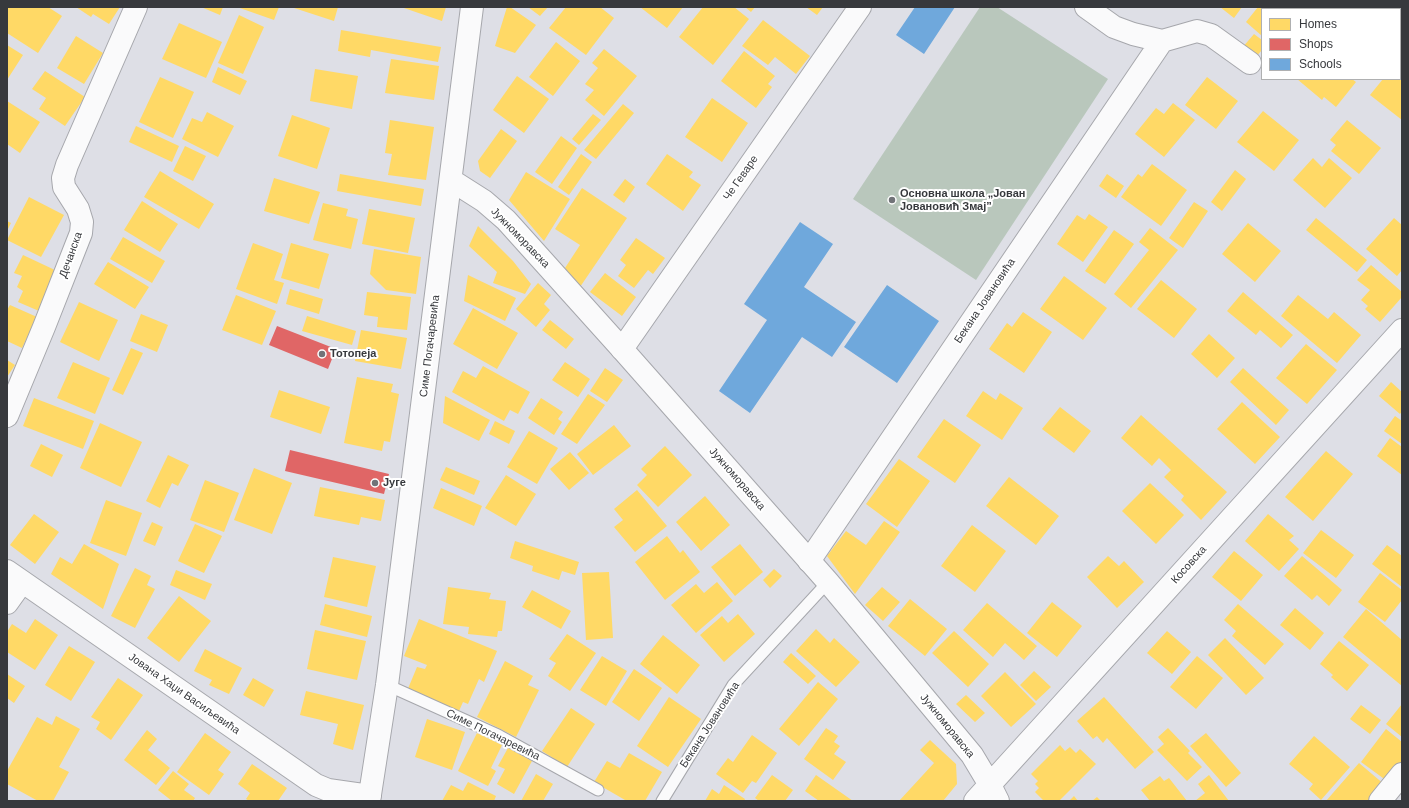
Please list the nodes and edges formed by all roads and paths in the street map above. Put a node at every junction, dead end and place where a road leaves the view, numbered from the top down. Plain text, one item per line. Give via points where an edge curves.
1 (136, 7) edge
2 (472, 7) edge
3 (860, 7) edge
4 (1086, 7) edge
5 (1162, 41) junction
6 (1250, 63) dead end
7 (451, 180) junction
8 (1402, 330) edge
9 (622, 348) junction
10 (7, 416) edge
11 (809, 561) junction
12 (15, 576) edge
13 (828, 582) junction
14 (7, 603) edge
15 (387, 685) junction
16 (1402, 774) edge
17 (598, 790) dead end
18 (994, 793) edge
19 (370, 798) edge
20 (662, 801) edge
21 (975, 801) edge
22 (1380, 801) edge

1 - 10 street, Дечанска via 67,165 63,178 64,187 78,209 82,222 81,234
2 - 7 street, Симе Погачаревића
3 - 9 street, Че Геваре
4 - 5 street via 1114,27
5 - 6 street via 1197,31 1211,35
5 - 11 street, Бекана Јовановића
7 - 9 street, Јужноморавска via 484,201 506,220
7 - 15 street, Симе Погачаревића
8 - 18 street, Косовска
9 - 11 street, Јужноморавска
11 - 13 street, Јужноморавска
12 - 14 street
12 - 19 street, Јована Хаџи Васиљевића via 316,785 328,790
13 - 18 street, Јужноморавска via 972,754
13 - 20 lane, Бекана Јовановића via 733,685
15 - 17 lane, Симе Погачаревића via 498,735
15 - 19 street, Симе Погачаревића
16 - 22 street
18 - 21 street, Косовска

